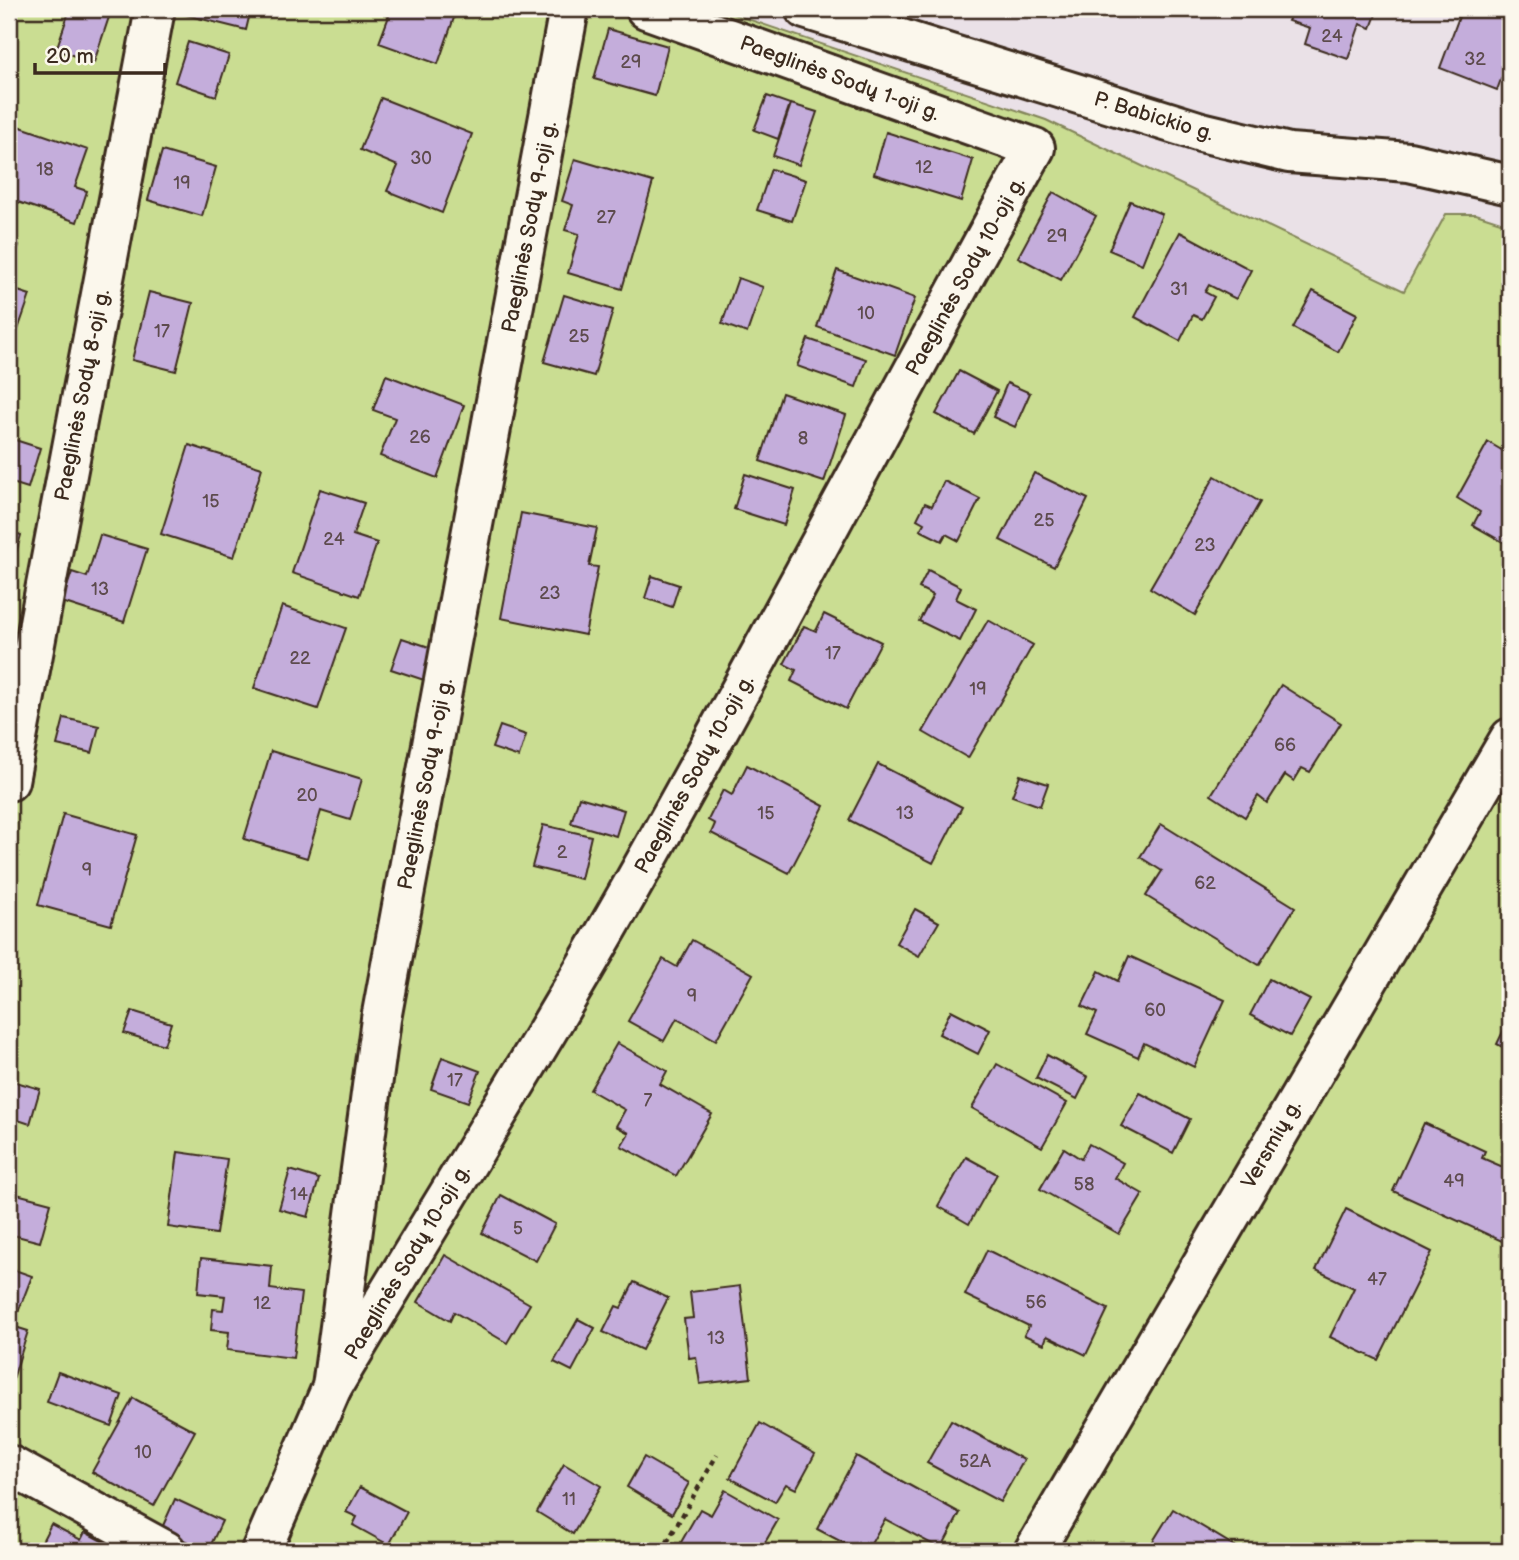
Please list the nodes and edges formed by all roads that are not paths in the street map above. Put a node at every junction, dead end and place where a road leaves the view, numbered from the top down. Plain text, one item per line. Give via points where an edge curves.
1 (155, 9) edge
2 (569, 9) edge
3 (646, 9) edge
4 (805, 9) edge
5 (1035, 148) joint
6 (1510, 185) edge
7 (1510, 738) edge
8 (9, 781) edge
9 (332, 1387) junction
10 (9, 1465) edge
11 (166, 1551) edge
12 (261, 1551) edge
13 (1034, 1551) edge

1 - 8 street, Paeglinės Sodų 8-oji g.
2 - 9 street, Paeglinės Sodų 9-oji g. via 381,1019
3 - 5 street, Paeglinės Sodų 1-oji g.
4 - 6 street, P. Babickio g. via 1200,132 1289,153 1409,162
5 - 9 street, Paeglinės Sodų 10-oji g. via 649,856
7 - 13 street, Versmių g.
9 - 12 street, Paeglinės Sodų 9-oji g.
10 - 11 street

